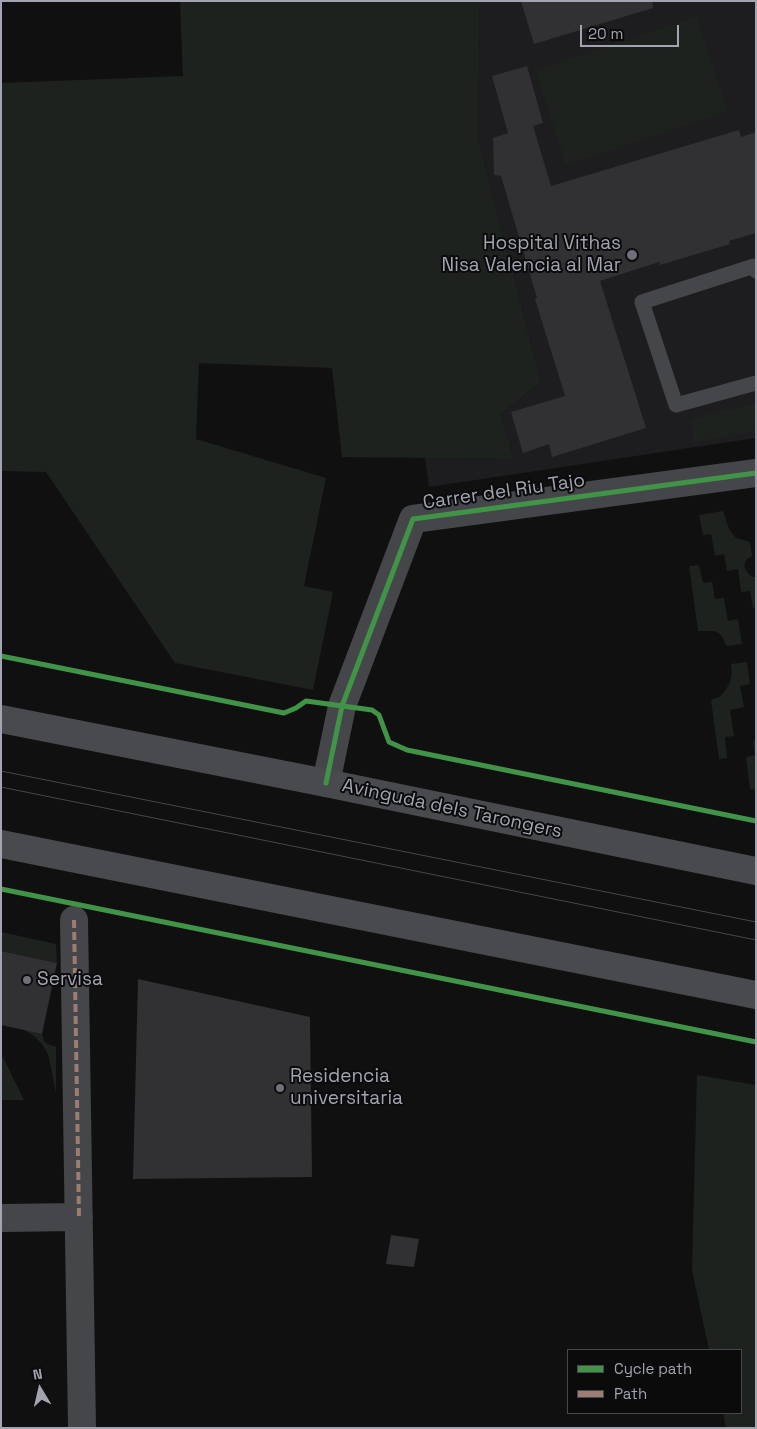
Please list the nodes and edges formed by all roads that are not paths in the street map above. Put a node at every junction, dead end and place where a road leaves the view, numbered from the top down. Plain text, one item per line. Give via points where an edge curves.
1 (756, 271) edge
2 (756, 383) edge
3 (756, 473) edge
4 (1, 719) edge
5 (326, 783) junction
6 (1, 844) edge
7 (756, 871) edge
8 (74, 920) dead end
9 (756, 995) edge
10 (80, 1217) junction
11 (1, 1218) edge
12 (82, 1428) edge

1 - 2 lane via 754,266 642,302 676,406
3 - 5 street, Carrer del Riu Tajo via 413,519 342,706
4 - 5 main road, Avinguda dels Tarongers
5 - 7 main road, Avinguda dels Tarongers
6 - 9 main road
8 - 10 street
10 - 11 street
10 - 12 street

